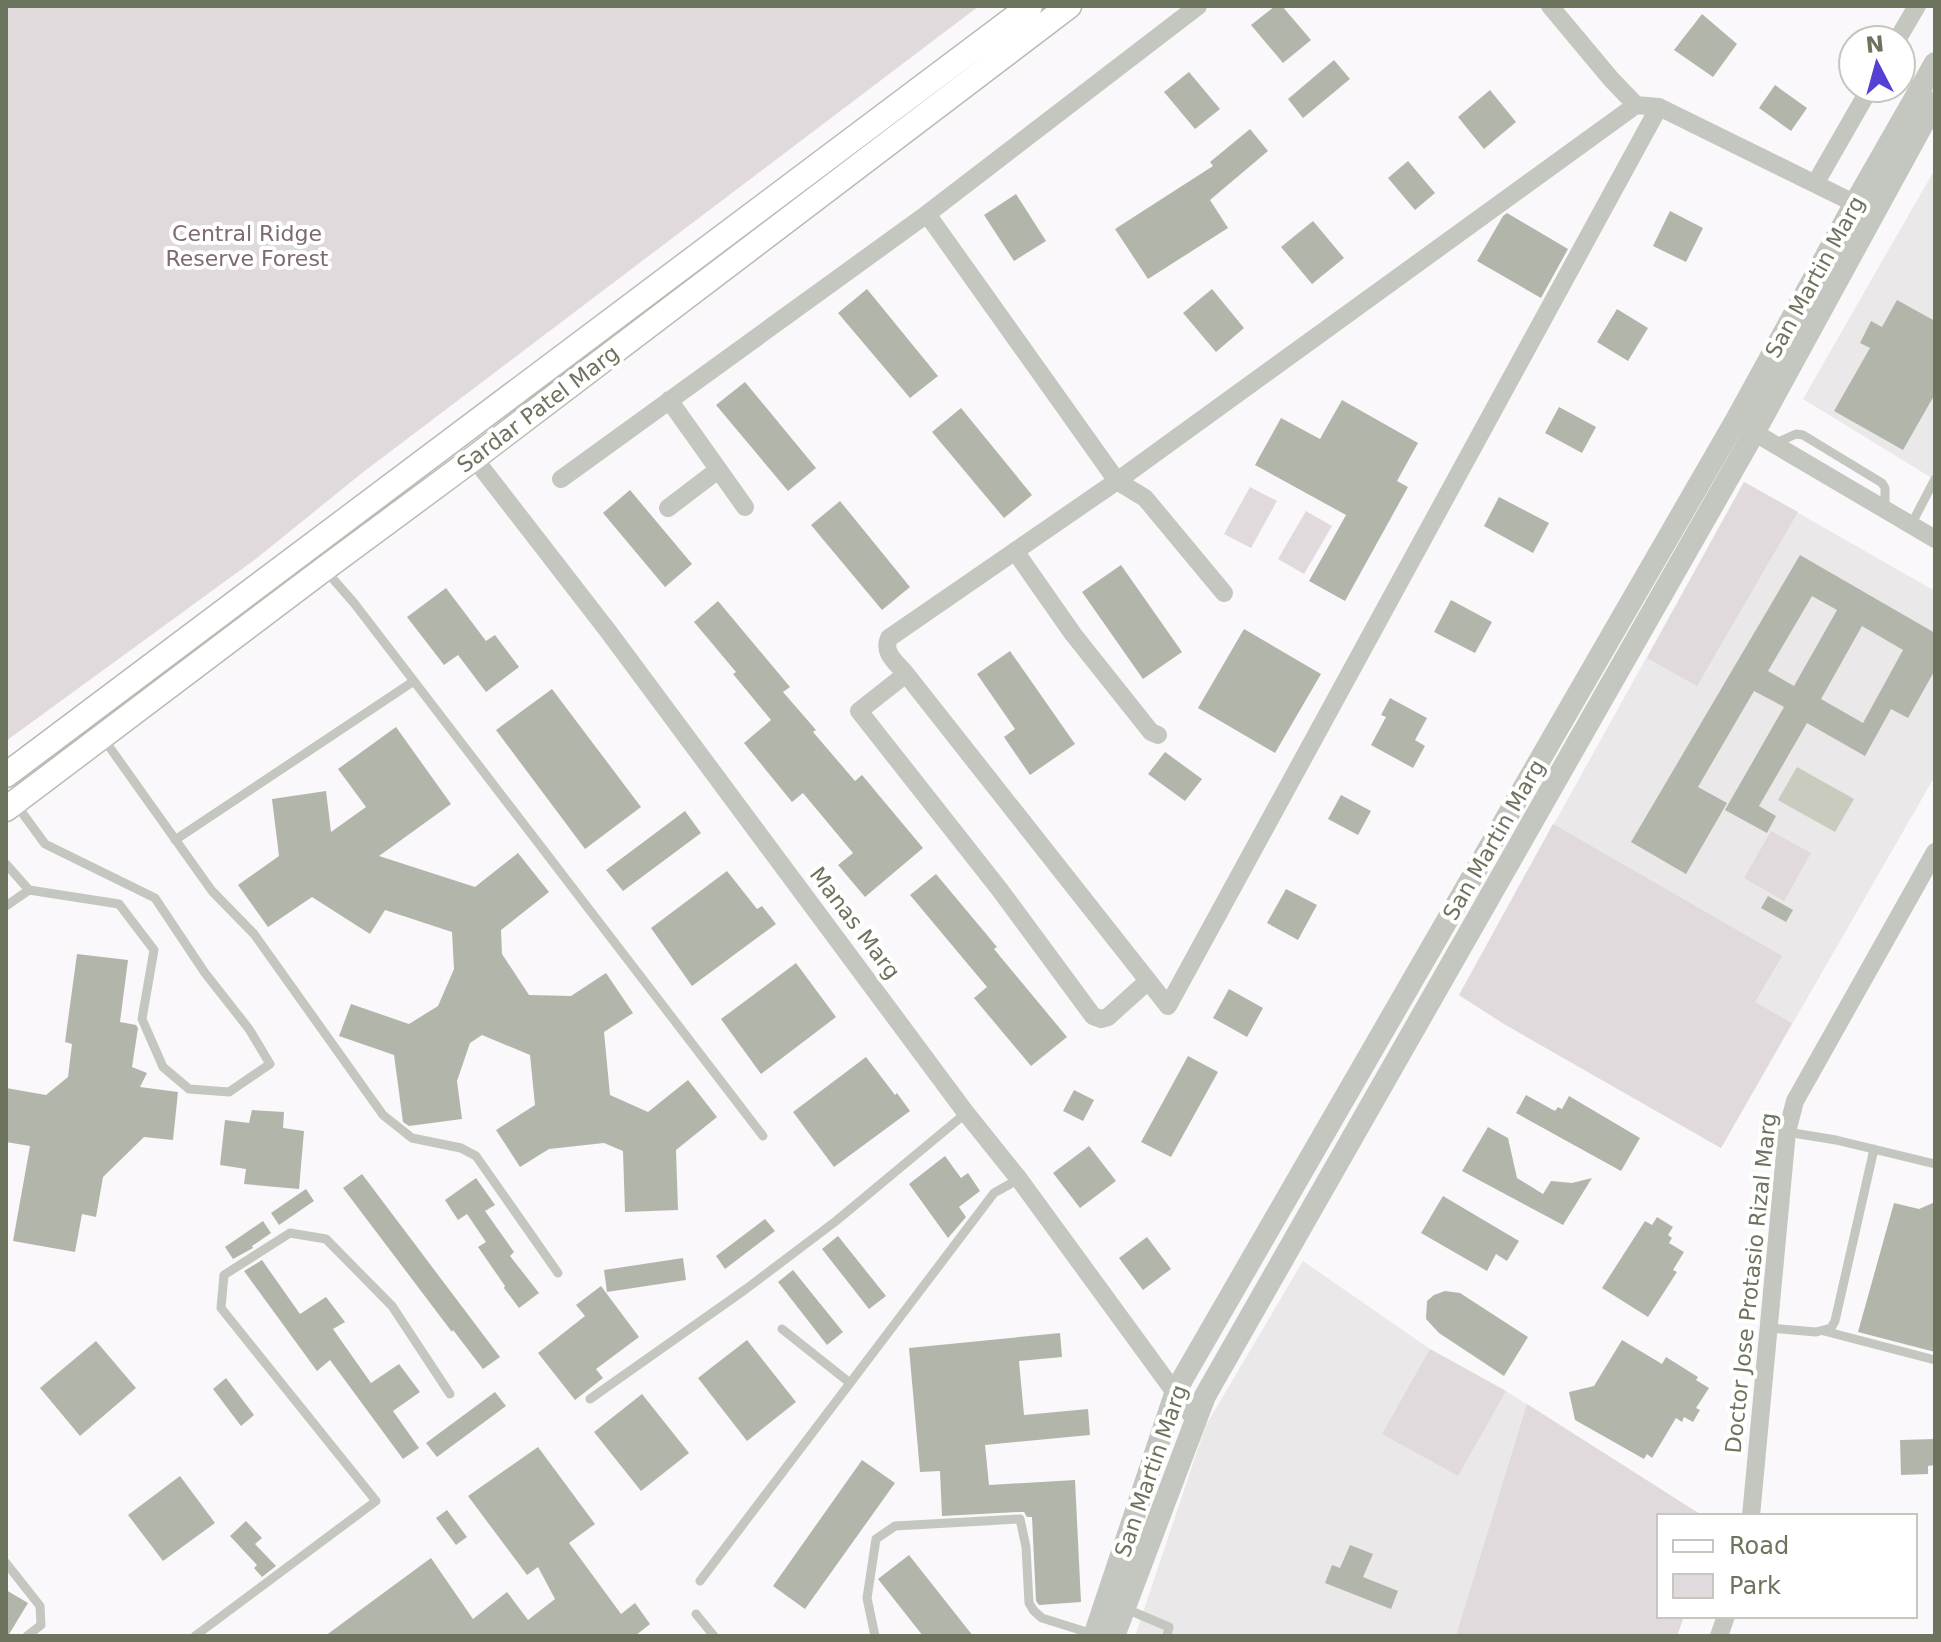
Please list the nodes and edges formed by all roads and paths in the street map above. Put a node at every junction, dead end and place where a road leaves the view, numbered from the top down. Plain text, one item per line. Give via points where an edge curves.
1 (1030, 6) edge
2 (1069, 6) edge
3 (1198, 6) edge
4 (1550, 6) edge
5 (1917, 6) edge
6 (1906, 24) edge
7 (1935, 63) edge
8 (1935, 102) edge
9 (1861, 104) edge
10 (1636, 105) junction
11 (1659, 107) junction
12 (1815, 184) junction
13 (1864, 208) junction
14 (927, 214) junction
15 (669, 400) junction
16 (1745, 427) junction
17 (474, 458) junction
18 (718, 470) junction
19 (561, 479) dead end
20 (1935, 479) edge
21 (1117, 481) junction
22 (745, 507) dead end
23 (668, 508) dead end
24 (1911, 525) junction
25 (1935, 539) edge
26 (1015, 551) junction
27 (324, 569) junction
28 (1224, 593) dead end
29 (906, 674) junction
30 (414, 681) junction
31 (1158, 735) dead end
32 (102, 737) junction
33 (6, 775) edge
34 (11, 806) edge
35 (175, 840) junction
36 (1935, 852) edge
37 (6, 864) edge
38 (29, 890) junction
39 (6, 906) edge
40 (1148, 981) junction
41 (966, 1113) junction
42 (1787, 1132) junction
43 (763, 1136) dead end
44 (1874, 1149) junction
45 (1935, 1164) edge
46 (1019, 1179) junction
47 (558, 1273) dead end
48 (1768, 1328) junction
49 (782, 1329) dead end
50 (1824, 1331) junction
51 (1935, 1360) edge
52 (850, 1383) junction
53 (450, 1394) dead end
54 (1175, 1394) junction
55 (590, 1399) dead end
56 (1195, 1420) junction
57 (1751, 1514) edge
58 (6, 1563) edge
59 (700, 1581) dead end
60 (1124, 1608) junction
61 (696, 1614) dead end
62 (1101, 1635) edge
63 (27, 1636) edge
64 (195, 1636) edge
65 (714, 1636) edge
66 (875, 1636) edge
67 (1167, 1636) edge

1 - 33 main road, Sardar Patel Marg
2 - 17 main road, Sardar Patel Marg
3 - 14 street
4 - 10 street
5 - 6 street
7 - 13 street, San Martin Marg
8 - 13 street, San Martin Marg
9 - 12 street
10 - 11 street
10 - 21 street
11 - 12 street
11 - 40 street via 1168,1006
12 - 13 street
13 - 16 street, San Martin Marg
14 - 15 street
14 - 21 street
15 - 18 street
15 - 19 street
16 - 24 street
16 - 54 street, San Martin Marg
16 - 56 street, San Martin Marg
17 - 27 main road, Sardar Patel Marg
17 - 41 street, Manas Marg
18 - 22 street
18 - 23 street
20 - 24 lane
21 - 26 street
21 - 28 street via 1145,498
24 - 25 street
26 - 29 street via 889,638 888,653
26 - 31 street via 1073,634
27 - 30 lane
27 - 32 main road, Sardar Patel Marg
29 - 40 street
29 - 40 street via 859,711 1093,1016 1108,1017
30 - 35 lane
30 - 43 lane
32 - 34 main road, Sardar Patel Marg
32 - 35 lane
34 - 38 lane via 45,844 155,898 270,1064 229,1092 189,1089 163,1067 142,1019 154,950 119,904
35 - 47 lane via 212,891 254,934 383,1115 412,1138 476,1156
36 - 42 street, Doctor Jose Protasio Rizal Marg via 1812,1068
37 - 38 lane
38 - 39 lane
41 - 46 street, Manas Marg
41 - 55 lane via 746,1289
42 - 44 lane
42 - 48 street, Doctor Jose Protasio Rizal Marg
44 - 45 lane
44 - 50 lane via 1839,1310
46 - 52 lane via 994,1193
46 - 54 street, Manas Marg
48 - 50 lane
48 - 57 street, Doctor Jose Protasio Rizal Marg
49 - 52 lane
50 - 51 lane
52 - 59 lane
53 - 64 lane via 392,1306 326,1239 290,1233 224,1275 221,1308 376,1501
54 - 56 street, Manas Marg
54 - 62 street, San Martin Marg
56 - 60 street, San Martin Marg
58 - 63 lane via 40,1606 41,1625
60 - 62 street, San Martin Marg
60 - 67 lane via 1169,1627
61 - 65 lane
62 - 66 lane via 1034,1611 1020,1519 895,1526 876,1539 867,1598

